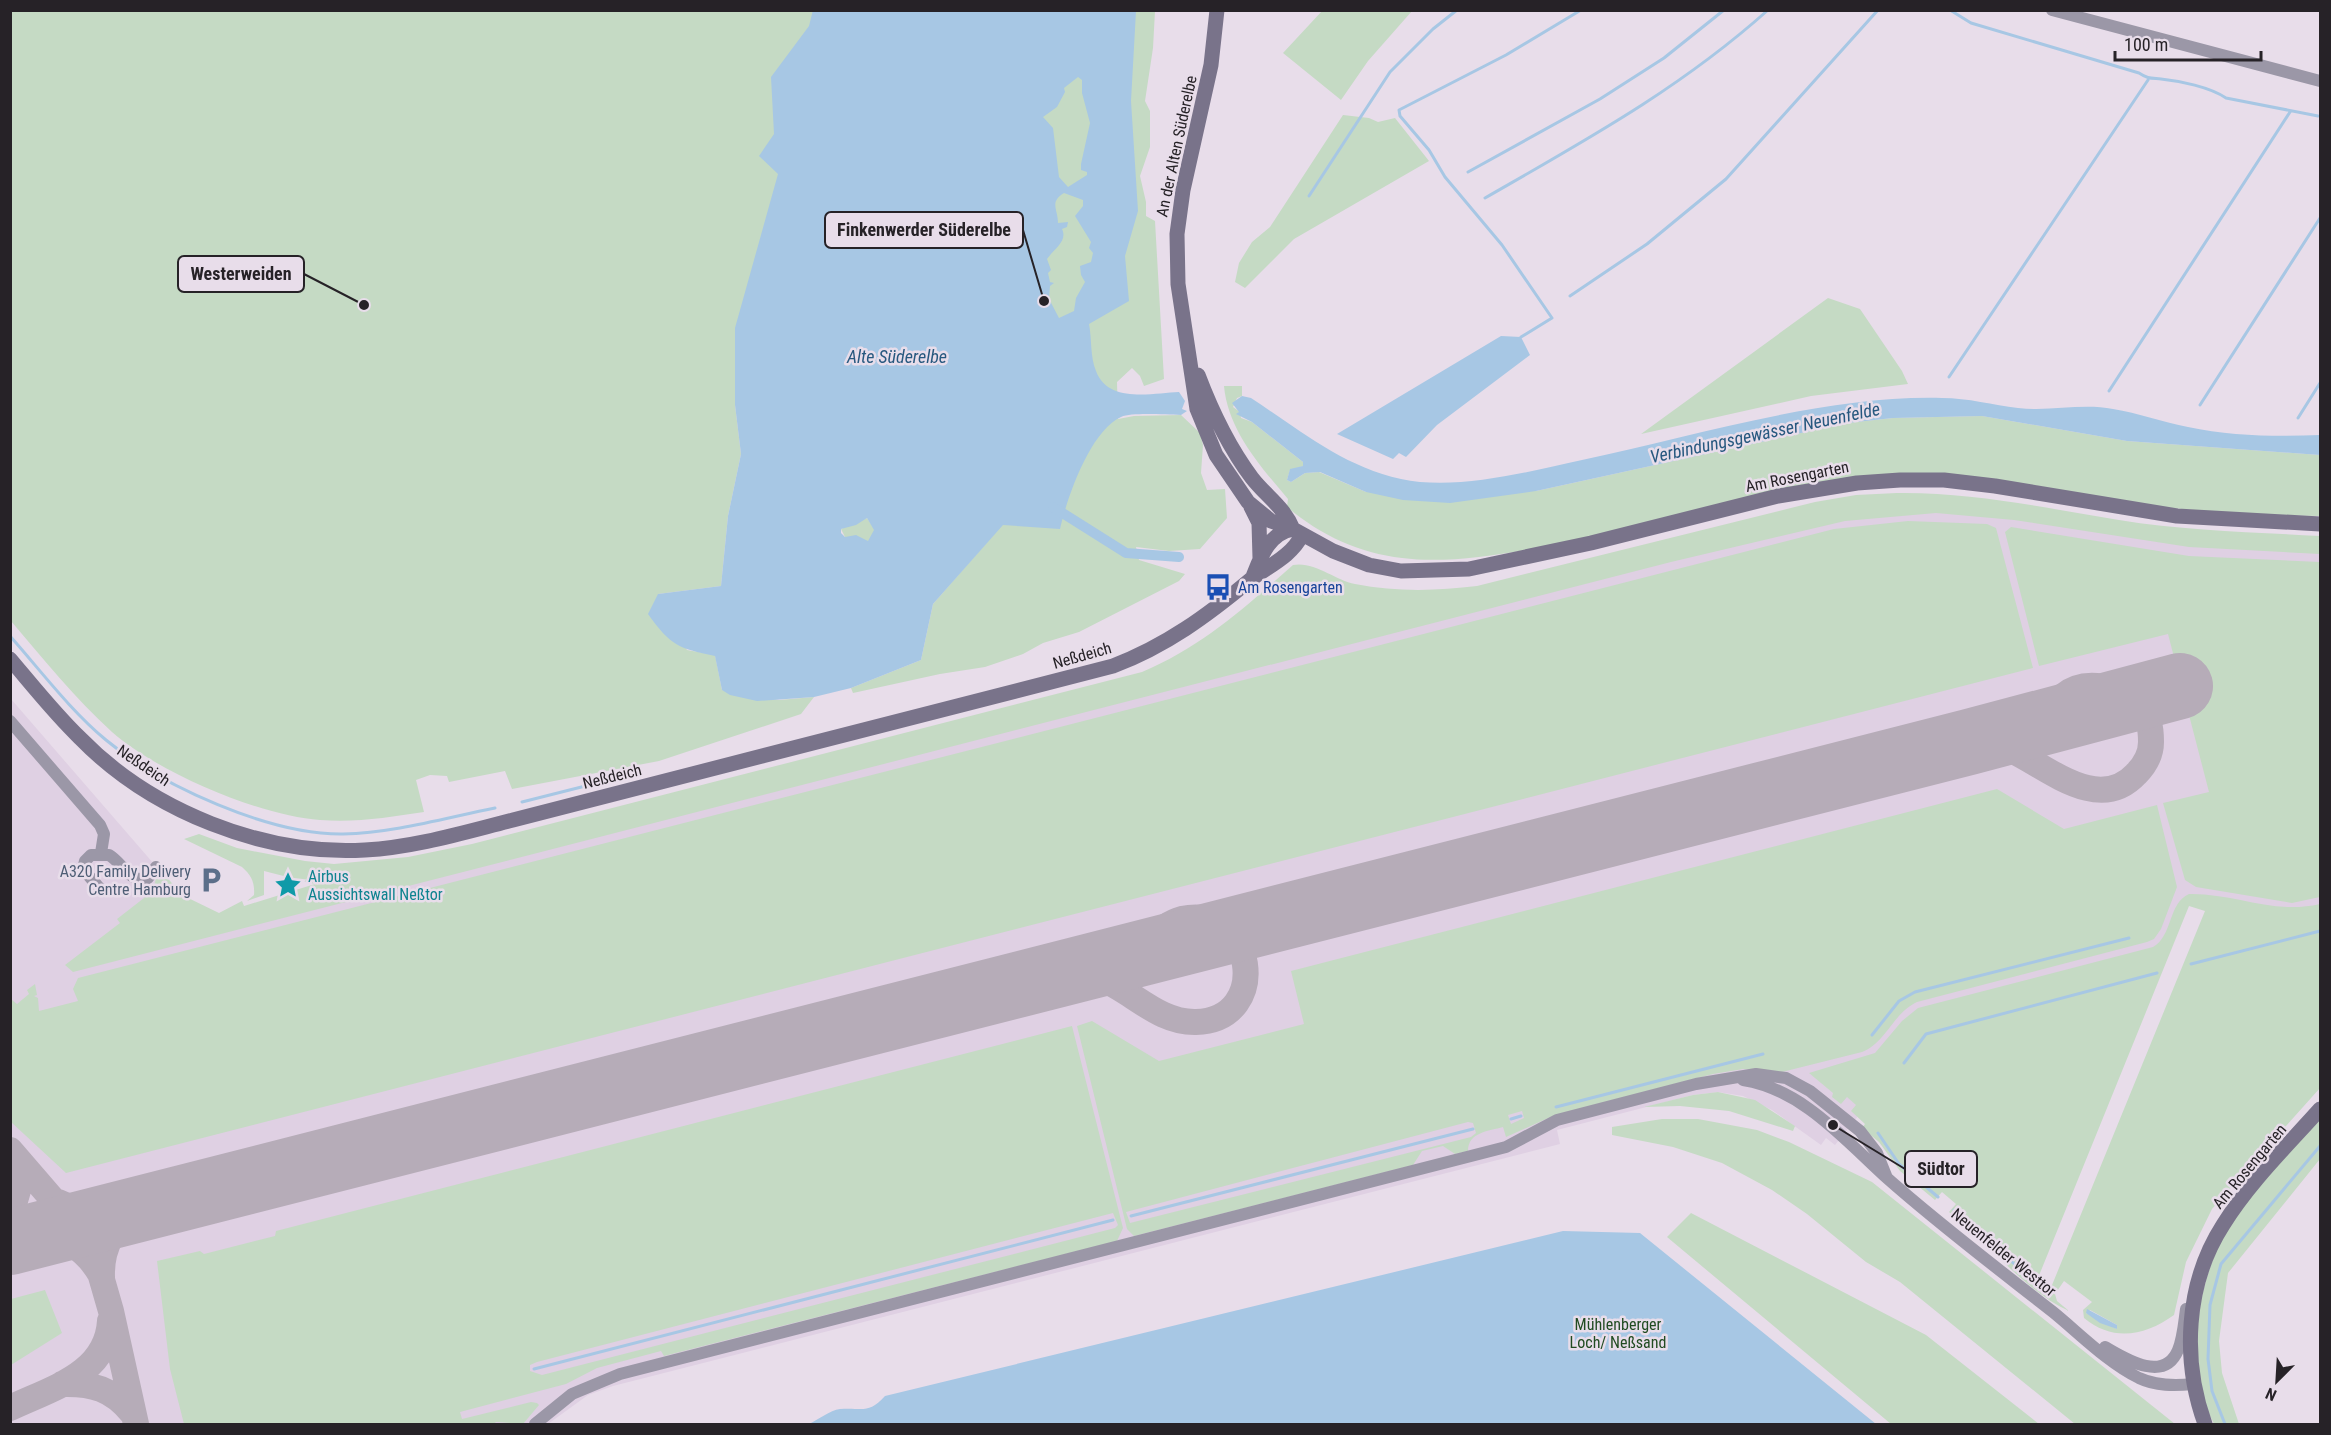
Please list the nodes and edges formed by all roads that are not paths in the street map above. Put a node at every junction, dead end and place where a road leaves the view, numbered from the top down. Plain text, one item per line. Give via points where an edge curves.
1 (1217, 10) edge
2 (2052, 10) edge
3 (2320, 81) edge
4 (1192, 361) junction
5 (1248, 502) junction
6 (2320, 524) edge
7 (1297, 532) junction
8 (1260, 558) junction
9 (1252, 579) junction
10 (10, 659) edge
11 (10, 721) edge
12 (101, 853) junction
13 (156, 867) dead end
14 (101, 890) dead end
15 (1721, 1080) junction
16 (2320, 1109) edge
17 (1887, 1178) junction
18 (2197, 1286) junction
19 (2072, 1328) junction
20 (2193, 1384) junction
21 (535, 1425) edge
22 (2205, 1425) edge

1 - 4 main road, An der Alten Süderelbe via 1211,64 1177,234 1178,284
2 - 3 street
4 - 5 main road, An der Alten Süderelbe via 1193,386 1203,426 1225,471
4 - 7 main road, An der Alten Süderelbe via 1228,444 1254,480 1286,513
5 - 7 main road, An der Alten Süderelbe via 1271,520
5 - 8 main road via 1259,523
6 - 7 main road, Am Rosengarten via 2189,517 1995,486 1900,480 1778,496 1591,543 1452,571 1401,571 1369,565
7 - 8 main road, Neßdeich via 1275,536
7 - 9 main road, Neßdeich via 1271,568
8 - 9 main road, Neßdeich
9 - 10 main road, Neßdeich via 1189,628 1113,666 513,820 367,850 307,848 260,839 216,825 158,797 129,780 80,738
11 - 12 street via 100,825 104,834
12 - 13 street via 112,856 138,880 148,878
12 - 14 street via 90,855 83,865
15 - 17 street, Neuenfelder Westtor via 1757,1088 1785,1100
15 - 17 street, Neuenfelder Westtor via 1744,1075 1786,1078 1810,1091 1860,1131 1877,1153
15 - 21 street, Neuenfelder Westtor via 1557,1120 1514,1144 1492,1150 620,1374 572,1394
16 - 18 main road, Am Rosengarten via 2234,1208 2214,1242
17 - 19 street, Neuenfelder Westtor
18 - 19 street, Neuenfelder Westtor via 2188,1301 2177,1352 2160,1365 2142,1366
18 - 20 main road, Am Rosengarten via 2191,1334
19 - 20 street, Neuenfelder Westtor via 2141,1379 2161,1385
20 - 22 main road, Am Rosengarten

